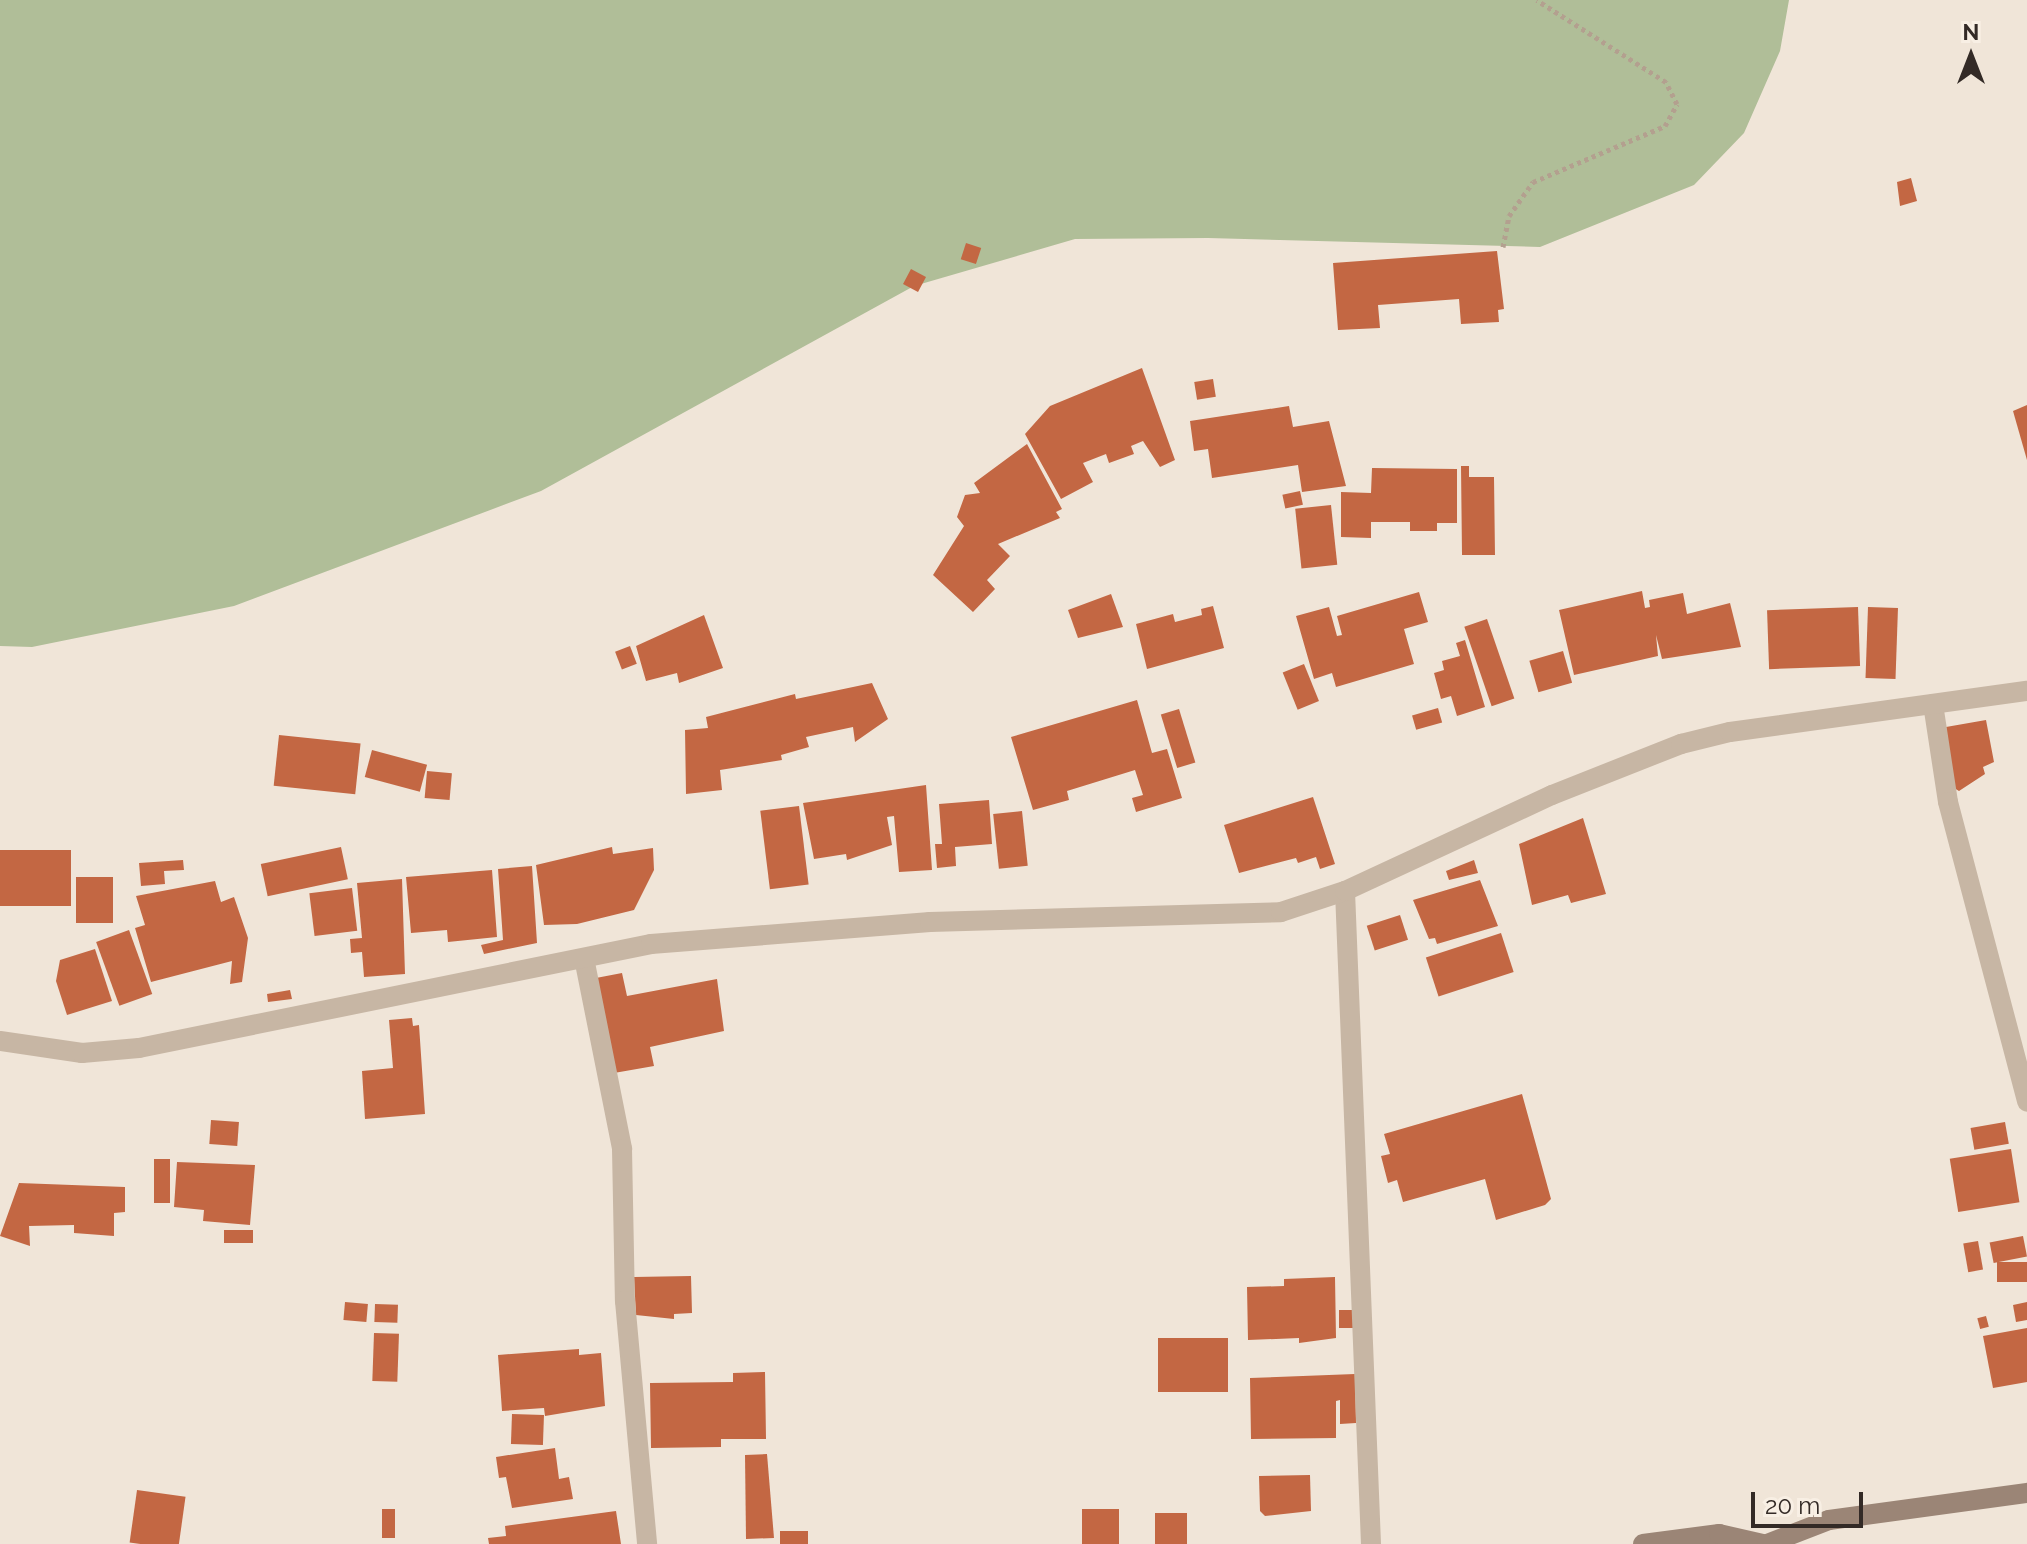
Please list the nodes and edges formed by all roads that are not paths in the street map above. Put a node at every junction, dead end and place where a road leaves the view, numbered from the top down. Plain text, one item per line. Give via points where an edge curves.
1 (2027, 691) edge
2 (1933, 704) junction
3 (1345, 891) junction
4 (584, 958) junction
5 (0, 1041) edge
6 (2027, 1102) edge
7 (2027, 1493) edge
8 (647, 1544) edge
9 (1371, 1544) edge
10 (1643, 1544) edge
11 (1765, 1544) edge

1 - 2 street
2 - 3 street via 1730,732 1681,744 1552,795
2 - 6 street via 1948,802
3 - 4 street via 1256,915 930,922 651,944
3 - 9 street
4 - 5 street via 139,1048 82,1053
4 - 8 street via 622,1149 625,1301
7 - 11 main road via 1829,1520
10 - 11 main road via 1719,1534

